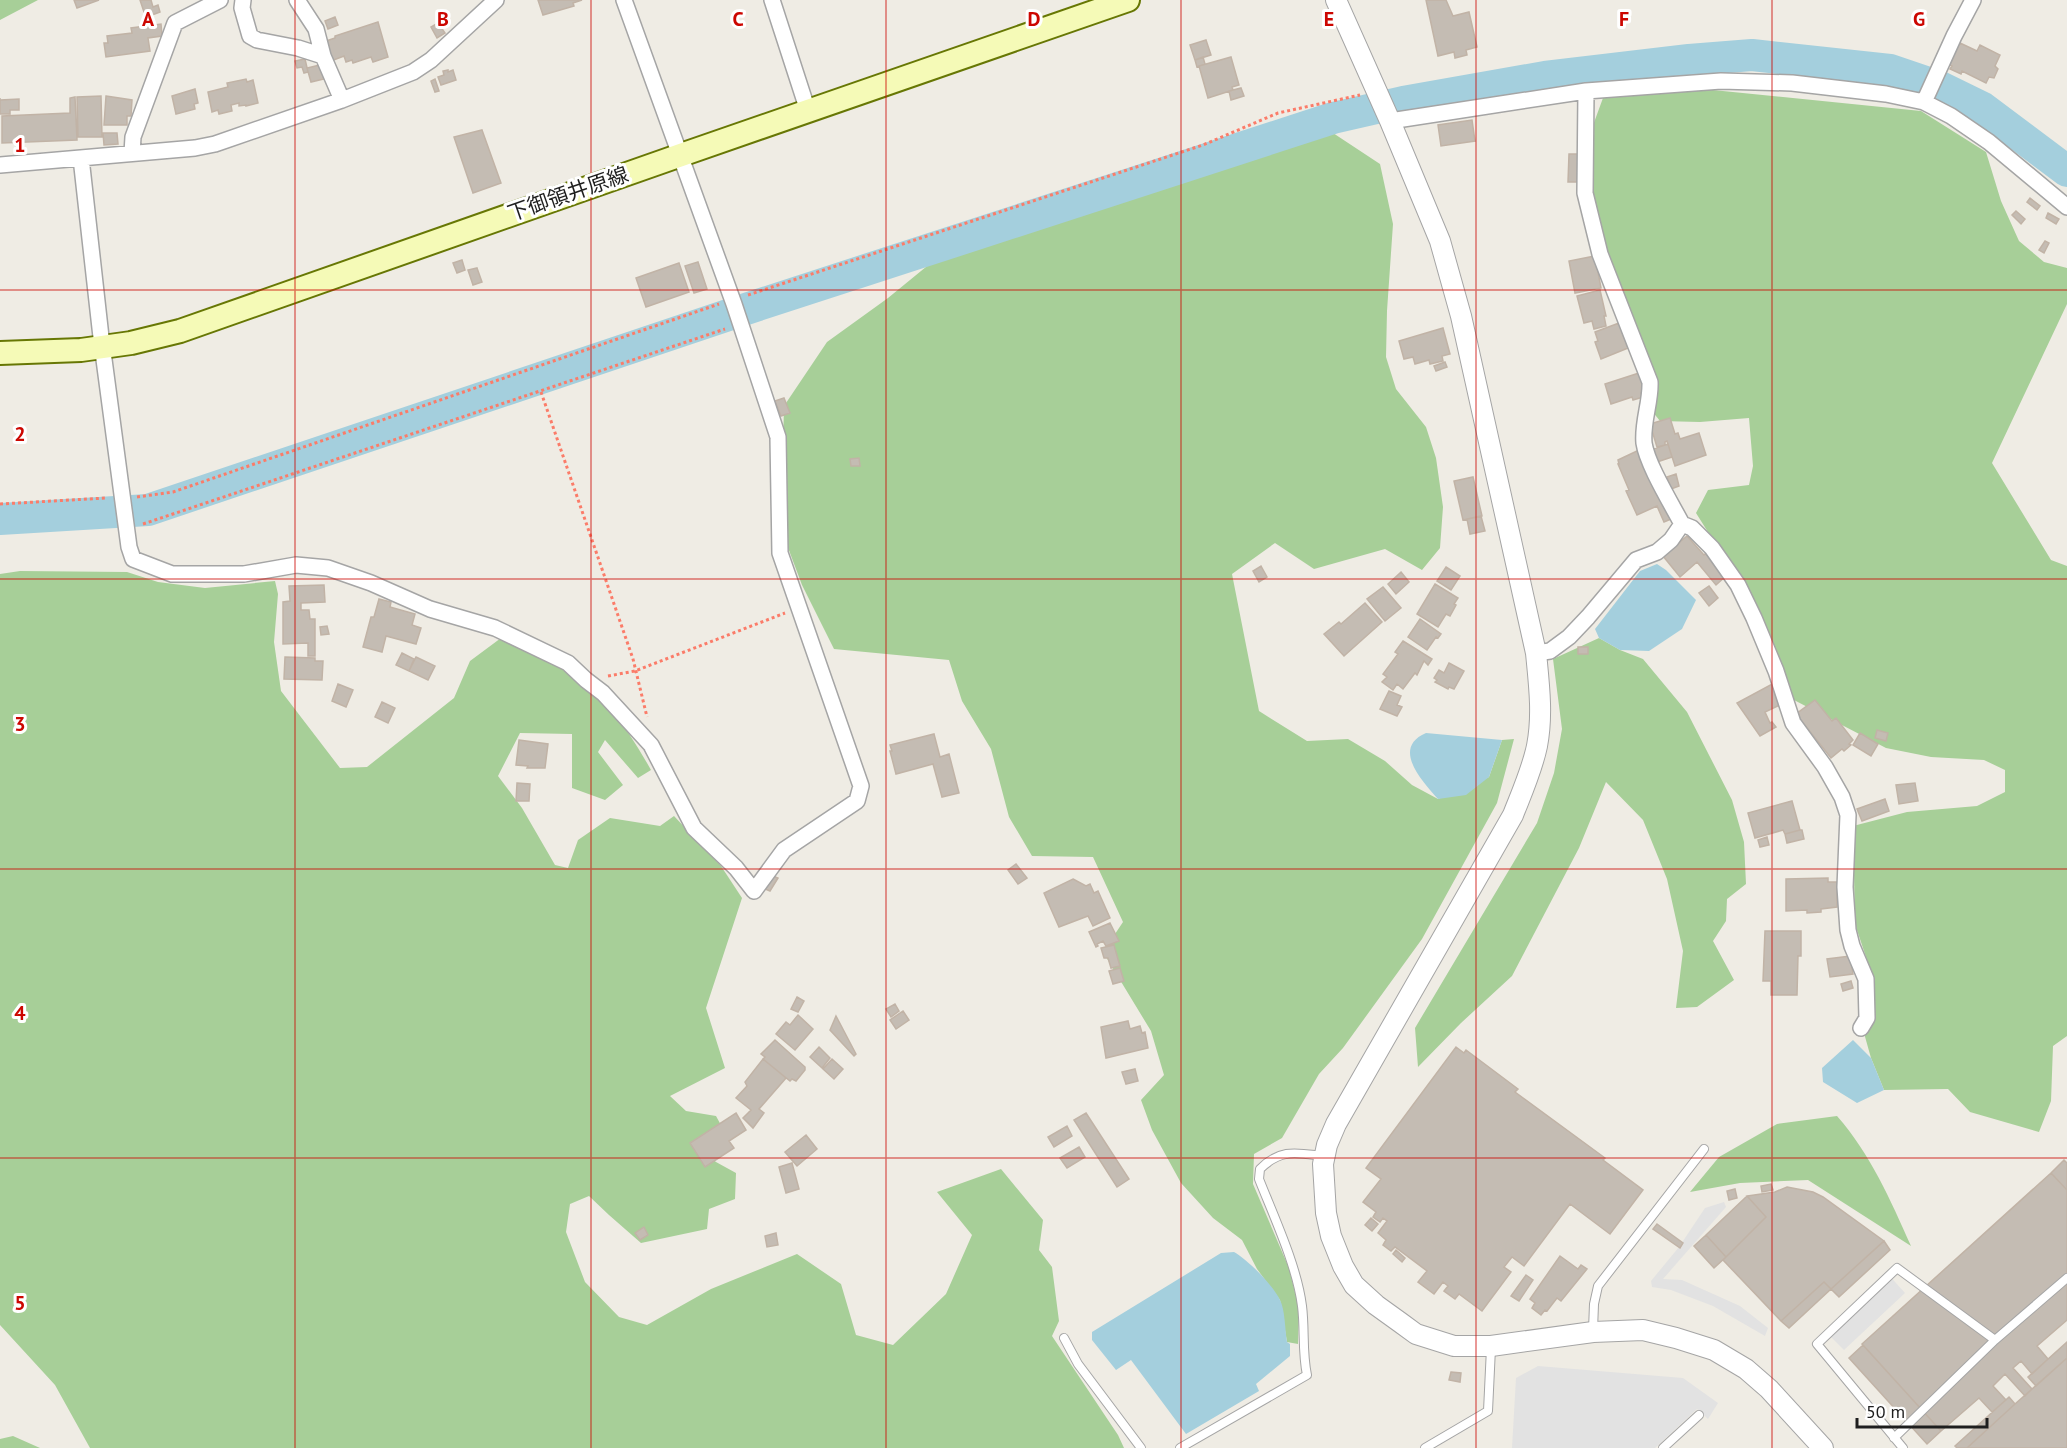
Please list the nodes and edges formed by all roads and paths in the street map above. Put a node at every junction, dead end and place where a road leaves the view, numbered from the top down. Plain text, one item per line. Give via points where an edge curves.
1 (220, 0) edge
2 (243, 0) edge
3 (297, 0) edge
4 (624, 0) edge
5 (772, 0) edge
6 (1128, 0) edge
7 (1336, 0) edge
8 (1973, 0) edge
9 (492, 1) edge
10 (322, 56) junction
11 (1375, 88) junction
12 (1586, 92) junction
13 (1925, 98) junction
14 (342, 100) junction
15 (808, 111) junction
16 (1388, 116) junction
17 (132, 153) junction
18 (681, 155) junction
19 (81, 158) junction
20 (0, 165) edge
21 (2067, 207) edge
22 (734, 302) junction
23 (740, 322) junction
24 (103, 346) junction
25 (0, 353) edge
26 (541, 392) junction
27 (123, 499) junction
28 (0, 504) edge
29 (1682, 524) junction
30 (127, 526) junction
31 (798, 608) junction
32 (1536, 653) junction
33 (635, 671) junction
34 (586, 680) junction
35 (651, 745) junction
36 (1861, 1028) dead end
37 (1704, 1149) dead end
38 (1325, 1156) junction
39 (2067, 1278) edge
40 (1593, 1332) junction
41 (1064, 1338) dead end
42 (1995, 1340) junction
43 (1491, 1346) junction
44 (1699, 1415) dead end
45 (1894, 1438) junction
46 (1141, 1448) edge
47 (1180, 1448) edge
48 (1425, 1448) edge
49 (1663, 1448) edge
50 (1823, 1448) edge
51 (1903, 1448) edge

1 - 17 street via 175,23 133,137
2 - 10 street via 250,36
3 - 10 street via 316,29
4 - 18 street
5 - 15 street
6 - 15 main road, 下御領井原線
7 - 11 street
8 - 13 street
9 - 14 street via 431,60 413,72
10 - 14 street
11 - 16 street
11 - 22 path via 1347,99 1278,113 1203,145
12 - 13 street via 1733,81 1792,83
12 - 16 street
12 - 29 street via 1585,193 1600,254 1650,382 1644,443
13 - 21 street via 1989,142
14 - 17 street via 215,144
15 - 18 main road, 下御領井原線
16 - 32 street via 1440,241 1461,316
17 - 19 street
18 - 22 street
18 - 24 main road, 下御領井原線 via 180,331
19 - 20 street
19 - 24 street
22 - 23 street
22 - 27 path via 173,492
23 - 26 path
23 - 31 street via 778,437 780,553
24 - 25 main road, 下御領井原線
24 - 27 street
26 - 30 path
26 - 33 path
27 - 28 path
27 - 30 street
29 - 32 street via 1657,552 1636,560 1569,637 1550,651
29 - 36 street via 1692,528 1712,548 1738,585 1776,671 1793,723 1842,797 1848,815 1848,930 1866,979 1867,1018
30 - 34 street via 133,559 172,574 244,574 296,565 328,568 430,609 495,628 568,663
31 - 33 path
31 - 35 street via 861,786 857,801 784,850 754,891 694,828
32 - 38 street via 1540,687 1537,744 1513,815 1336,1124
33 - 34 path
33 - 35 path
34 - 35 street
37 - 40 lane via 1598,1286
38 - 43 street via 1326,1213 1331,1236 1354,1285 1416,1334 1454,1346
38 - 47 lane via 1275,1156 1260,1169 1259,1179 1292,1266 1302,1305 1307,1375
39 - 42 lane
40 - 43 street
40 - 50 street via 1643,1330 1714,1350 1769,1389
41 - 46 lane via 1078,1364
42 - 45 lane
42 - 45 lane via 1897,1268 1817,1344
43 - 48 lane via 1488,1411
44 - 49 lane
45 - 51 lane

